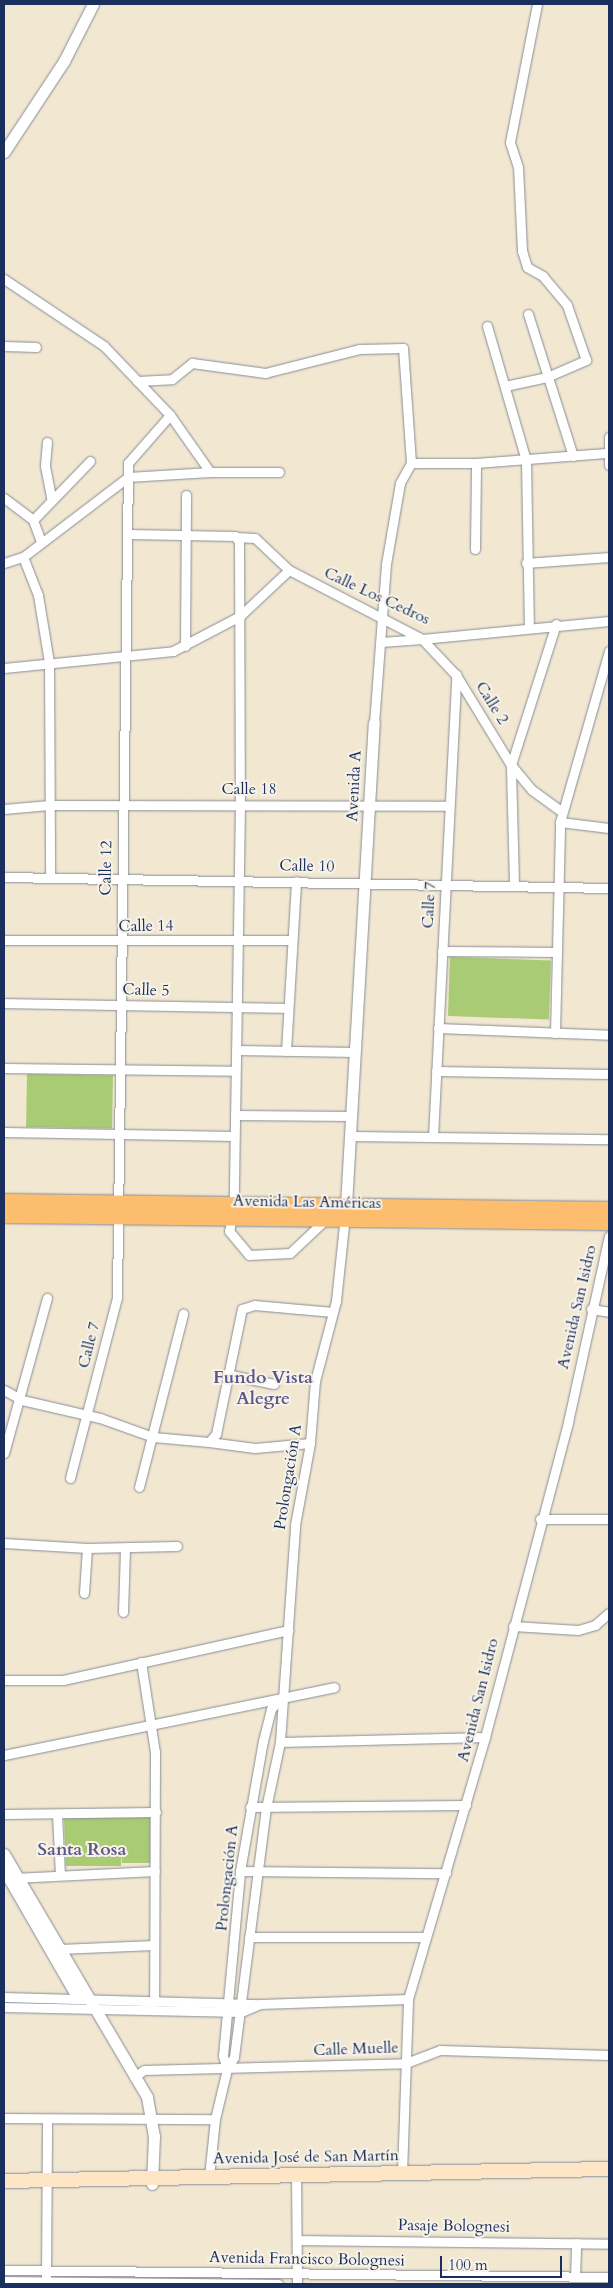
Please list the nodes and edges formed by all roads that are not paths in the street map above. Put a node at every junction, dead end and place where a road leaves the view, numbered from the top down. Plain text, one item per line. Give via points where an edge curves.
1 (93, 4) edge
2 (537, 4) edge
3 (4, 152) edge
4 (6, 283) edge
5 (528, 314) dead end
6 (487, 326) dead end
7 (4, 346) edge
8 (36, 347) dead end
9 (547, 377) junction
10 (137, 381) junction
11 (505, 386) junction
12 (170, 415) junction
13 (609, 437) edge
14 (47, 442) dead end
15 (606, 453) junction
16 (573, 456) junction
17 (526, 460) junction
18 (90, 461) dead end
19 (411, 463) junction
20 (476, 463) junction
21 (609, 466) edge
22 (210, 472) junction
23 (279, 472) dead end
24 (128, 477) junction
25 (186, 495) dead end
26 (4, 498) edge
27 (51, 498) junction
28 (33, 520) junction
29 (128, 534) junction
30 (186, 535) junction
31 (236, 537) junction
32 (41, 542) junction
33 (475, 549) dead end
34 (22, 557) junction
35 (609, 557) edge
36 (4, 563) edge
37 (526, 563) junction
38 (289, 570) junction
39 (240, 616) junction
40 (382, 619) junction
41 (609, 621) edge
42 (556, 624) junction
43 (529, 626) junction
44 (422, 638) junction
45 (381, 642) junction
46 (185, 646) junction
47 (609, 651) edge
48 (126, 658) junction
49 (49, 662) junction
50 (4, 668) edge
51 (456, 674) junction
52 (374, 723) joint
53 (511, 765) junction
54 (122, 804) junction
55 (240, 804) junction
56 (369, 804) junction
57 (49, 805) junction
58 (449, 806) junction
59 (4, 809) edge
60 (561, 817) junction
61 (609, 828) edge
62 (4, 877) edge
63 (50, 878) junction
64 (121, 878) junction
65 (238, 880) junction
66 (296, 881) junction
67 (365, 881) junction
68 (445, 882) junction
69 (514, 883) junction
70 (558, 884) junction
71 (609, 888) edge
72 (4, 940) edge
73 (237, 940) junction
74 (289, 940) junction
75 (120, 942) junction
76 (442, 951) junction
77 (557, 952) junction
78 (4, 1003) edge
79 (120, 1004) junction
80 (286, 1008) junction
81 (236, 1009) junction
82 (438, 1028) junction
83 (555, 1033) junction
84 (609, 1036) edge
85 (236, 1050) junction
86 (286, 1051) junction
87 (355, 1052) junction
88 (4, 1068) edge
89 (119, 1069) junction
90 (235, 1071) junction
91 (436, 1072) junction
92 (609, 1074) edge
93 (235, 1115) junction
94 (351, 1116) junction
95 (4, 1132) edge
96 (118, 1135) junction
97 (234, 1136) junction
98 (350, 1136) junction
99 (432, 1137) junction
100 (609, 1139) edge
101 (4, 1201) edge
102 (609, 1209) edge
103 (117, 1210) junction
104 (234, 1211) junction
105 (346, 1212) junction
106 (4, 1215) edge
107 (326, 1219) junction
108 (609, 1222) edge
109 (609, 1236) edge
110 (47, 1298) dead end
111 (591, 1309) junction
112 (333, 1312) junction
113 (609, 1312) edge
114 (183, 1314) dead end
115 (226, 1374) junction
116 (274, 1384) dead end
117 (4, 1390) edge
118 (22, 1400) junction
119 (87, 1415) junction
120 (153, 1437) junction
121 (209, 1442) junction
122 (310, 1442) junction
123 (4, 1453) edge
124 (70, 1478) dead end
125 (139, 1487) dead end
126 (540, 1519) junction
127 (609, 1519) edge
128 (4, 1543) edge
129 (176, 1546) dead end
130 (87, 1548) junction
131 (126, 1548) junction
132 (84, 1593) dead end
133 (123, 1612) dead end
134 (609, 1613) edge
135 (513, 1626) junction
136 (289, 1630) junction
137 (140, 1662) junction
138 (4, 1680) edge
139 (334, 1687) dead end
140 (282, 1696) junction
141 (152, 1724) junction
142 (485, 1737) junction
143 (280, 1742) junction
144 (4, 1755) edge
145 (466, 1804) junction
146 (250, 1807) junction
147 (266, 1808) junction
148 (156, 1812) junction
149 (4, 1814) edge
150 (57, 1814) junction
151 (4, 1854) edge
152 (155, 1871) junction
153 (240, 1871) junction
154 (257, 1872) junction
155 (446, 1873) junction
156 (60, 1875) junction
157 (10, 1876) edge
158 (250, 1937) junction
159 (426, 1937) junction
160 (154, 1945) junction
161 (58, 1949) junction
162 (4, 1997) edge
163 (408, 1999) junction
164 (154, 2002) junction
165 (230, 2002) junction
166 (242, 2002) junction
167 (260, 2004) junction
168 (86, 2005) junction
169 (4, 2007) edge
170 (228, 2012) junction
171 (241, 2012) junction
172 (609, 2055) edge
173 (406, 2063) junction
174 (227, 2068) junction
175 (132, 2073) junction
176 (4, 2118) edge
177 (152, 2118) junction
178 (47, 2119) junction
179 (215, 2119) junction
180 (609, 2169) edge
181 (402, 2173) junction
182 (296, 2175) junction
183 (609, 2176) edge
184 (209, 2177) junction
185 (4, 2181) edge
186 (152, 2181) junction
187 (47, 2183) junction
188 (4, 2187) edge
189 (297, 2240) junction
190 (576, 2243) junction
191 (609, 2244) edge
192 (4, 2270) edge
193 (46, 2270) junction
194 (148, 2272) junction
195 (298, 2274) junction
196 (316, 2274) junction
197 (575, 2277) junction
198 (609, 2278) edge
199 (4, 2280) edge
200 (437, 2280) edge
201 (557, 2280) edge
202 (46, 2283) edge
203 (147, 2283) edge
204 (278, 2284) edge
205 (298, 2284) edge
206 (316, 2284) edge

1 - 3 street via 64,62
2 - 9 street via 510,142 518,167 522,251 527,268 543,276 567,304 586,360
4 - 10 street via 104,346
5 - 9 street
6 - 11 street
7 - 8 street
9 - 11 street
9 - 16 street
10 - 12 street
10 - 19 street via 172,379 197,362 264,373 380,347 401,347
11 - 17 street
12 - 22 street
12 - 24 street, Calle 12 via 130,458
13 - 15 street
14 - 27 street via 45,466
15 - 16 street
15 - 21 street
16 - 17 street
17 - 20 street
17 - 37 street
18 - 27 street
19 - 20 street
19 - 40 street, Avenida A via 400,483 386,564
20 - 33 street
22 - 23 street
22 - 24 street
24 - 29 street, Calle 12
24 - 32 street
25 - 30 street
26 - 28 street
27 - 28 street
28 - 32 street
29 - 30 street, Calle Los Cedros
29 - 48 street, Calle 12
30 - 31 street, Calle Los Cedros
30 - 46 street
31 - 38 street, Calle Los Cedros via 254,538
31 - 39 street
32 - 34 street
34 - 36 street
34 - 49 street via 38,595
35 - 37 street
37 - 43 street
38 - 39 street
38 - 40 street, Calle Los Cedros
39 - 46 street
39 - 55 street
40 - 44 street, Calle Los Cedros
40 - 45 street, Avenida A
41 - 42 street, Calle Los Cedros
42 - 43 street, Calle Los Cedros
42 - 53 street
43 - 44 street, Calle Los Cedros
44 - 45 street
44 - 51 street, Calle 2
45 - 52 street, Avenida A
46 - 48 street
47 - 60 street
48 - 49 street
48 - 54 street, Calle 12
49 - 50 street
49 - 57 street
51 - 53 street, Calle 2
51 - 58 street, Calle 7
52 - 56 street, Avenida A
53 - 60 street, Calle 2
53 - 69 street
54 - 55 street, Calle 18
54 - 57 street, Calle 18
54 - 64 street, Calle 12
55 - 56 street, Calle 18
55 - 65 street
56 - 58 street, Calle 18
56 - 67 street, Avenida A
57 - 59 street, Calle 18
57 - 63 street
58 - 68 street, Calle 7
60 - 61 street
60 - 70 street
62 - 63 street, Calle 10
63 - 64 street, Calle 10
64 - 65 street, Calle 10
64 - 75 street, Calle 12
65 - 66 street, Calle 10
65 - 73 street
66 - 67 street, Calle 10
66 - 74 street
67 - 68 street, Calle 10
67 - 87 street, Avenida A
68 - 69 street, Calle 10
68 - 76 street, Calle 7
69 - 70 street, Calle 10
70 - 71 street, Calle 10
70 - 77 street
72 - 75 street, Calle 14
73 - 74 street, Calle 14
73 - 75 street, Calle 14
73 - 81 street
74 - 80 street
75 - 79 street, Calle 12
76 - 77 street
76 - 82 street, Calle 7
77 - 83 street
78 - 79 street, Calle 5
79 - 81 street, Calle 5
79 - 89 street, Calle 12
80 - 81 street, Calle 5
80 - 86 street
81 - 85 street
82 - 83 street
82 - 91 street, Calle 7
83 - 84 street
85 - 86 street
85 - 90 street
86 - 87 street
87 - 94 street, Avenida A
88 - 89 street
89 - 90 street
89 - 96 street, Calle 12
90 - 93 street
91 - 92 street
91 - 99 street, Calle 7
93 - 94 street
93 - 97 street
94 - 98 street, Avenida A
95 - 96 street
96 - 97 street
96 - 103 street, Calle 12
97 - 104 street
98 - 99 street
98 - 105 street, Avenida A
99 - 100 street
101 - 103 main road, Avenida Las Américas
102 - 105 main road, Avenida Las Américas
103 - 104 main road, Avenida Las Américas
103 - 106 main road, Avenida Las Américas
103 - 119 street, Calle 7 via 117,1297
104 - 105 main road, Avenida Las Américas
104 - 107 main road, Avenida Las Américas
104 - 107 street via 229,1231 252,1255 293,1252
105 - 107 main road, Avenida Las Américas
105 - 108 main road, Avenida Las Américas
105 - 112 street, Prolongación A
109 - 111 street, Avenida San Isidro
110 - 118 street
111 - 113 street
111 - 126 street, Avenida San Isidro via 568,1422
112 - 115 street via 248,1305 240,1315
112 - 122 street, Prolongación A via 315,1381
114 - 120 street
115 - 116 street
115 - 121 street via 216,1434
117 - 118 street
118 - 119 street
118 - 123 street
119 - 120 street
119 - 124 street, Calle 7
120 - 121 street
120 - 125 street
121 - 122 street via 255,1448
122 - 136 street, Prolongación A via 294,1534
126 - 127 street
126 - 135 street, Avenida San Isidro
128 - 130 street
129 - 131 street
130 - 131 street
130 - 132 street
131 - 133 street
134 - 135 street via 595,1625 578,1630
135 - 142 street, Avenida San Isidro
136 - 137 street
136 - 140 street, Prolongación A
137 - 138 street via 63,1680
137 - 141 street
139 - 140 street
140 - 141 street
140 - 143 street, Prolongación A
140 - 146 street, Prolongación A via 271,1709
141 - 144 street
141 - 148 street
142 - 143 street
142 - 145 street, Avenida San Isidro
143 - 147 street, Prolongación A
145 - 147 street
145 - 155 street, Avenida San Isidro
146 - 147 street
146 - 153 street, Prolongación A
147 - 154 street, Prolongación A
148 - 150 street
148 - 152 street
149 - 150 street
150 - 156 street
151 - 157 street
152 - 156 street
152 - 160 street
153 - 154 street
153 - 165 street, Prolongación A
154 - 155 street
154 - 158 street, Prolongación A
155 - 159 street, Avenida San Isidro
156 - 157 street
157 - 161 street
157 - 168 street
158 - 159 street
158 - 166 street, Prolongación A
159 - 163 street, Avenida San Isidro
160 - 161 street
160 - 164 street
161 - 168 street
162 - 168 street
163 - 167 street
163 - 173 street, Avenida San Isidro
164 - 165 street
164 - 168 street
165 - 166 street
165 - 170 street, Prolongación A
166 - 167 street
166 - 171 street, Prolongación A
167 - 171 street
168 - 169 street
168 - 170 street
168 - 175 street via 108,2051
170 - 171 street
170 - 174 street, Prolongación A
171 - 174 street, Prolongación A via 234,2057
172 - 173 street, Calle Muelle via 440,2050
173 - 174 street, Calle Muelle
173 - 181 street, Avenida San Isidro
174 - 175 street, Calle Muelle
174 - 179 street, Prolongación A
175 - 177 street
176 - 178 street
177 - 178 street
177 - 179 street
177 - 186 street
178 - 187 street
179 - 184 street, Prolongación A
180 - 181 main road, Avenida José de San Martín
181 - 182 main road, Avenida José de San Martín
182 - 183 main road, Avenida José de San Martín
182 - 184 main road, Avenida José de San Martín
182 - 186 main road, Avenida José de San Martín
182 - 189 street
184 - 186 main road, Avenida José de San Martín
185 - 187 main road, Avenida José de San Martín
186 - 187 main road, Avenida José de San Martín
187 - 188 main road, Avenida José de San Martín
187 - 193 street
189 - 190 street, Pasaje Bolognesi
189 - 195 street
190 - 191 street, Pasaje Bolognesi
190 - 197 street
192 - 193 street, Avenida Francisco Bolognesi
193 - 194 street, Avenida Francisco Bolognesi
193 - 202 street
194 - 195 street, Avenida Francisco Bolognesi
194 - 203 street
195 - 196 street, Avenida Francisco Bolognesi
195 - 205 street
196 - 200 street, Avenida Francisco Bolognesi
196 - 206 street
197 - 198 street, Avenida Francisco Bolognesi
197 - 201 street, Avenida Francisco Bolognesi
199 - 202 street, Avenida Francisco Bolognesi
200 - 201 street, Avenida Francisco Bolognesi
202 - 203 street, Avenida Francisco Bolognesi
203 - 204 street, Avenida Francisco Bolognesi

